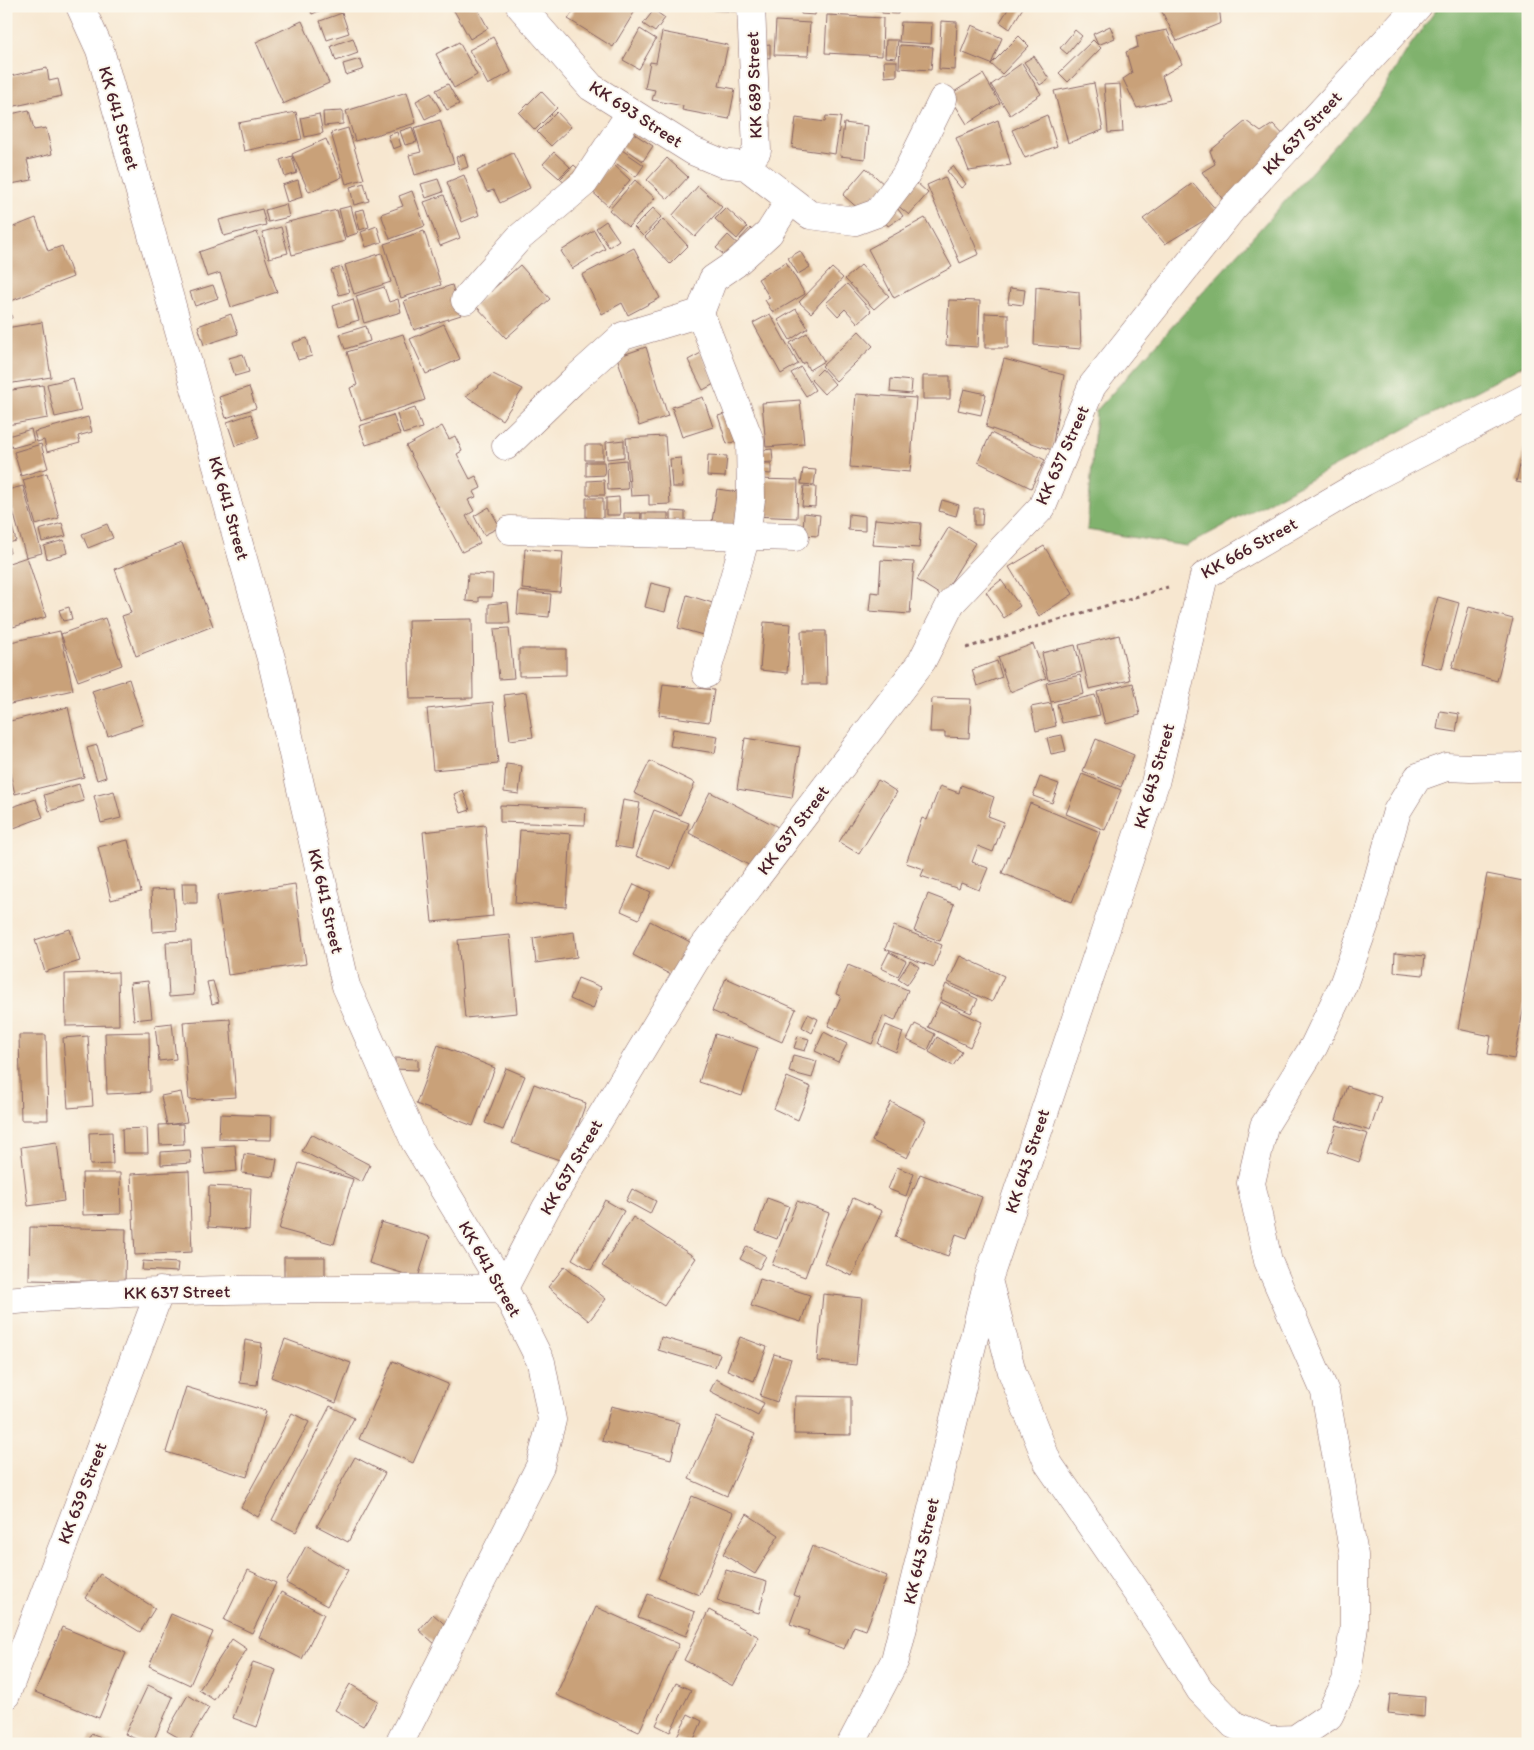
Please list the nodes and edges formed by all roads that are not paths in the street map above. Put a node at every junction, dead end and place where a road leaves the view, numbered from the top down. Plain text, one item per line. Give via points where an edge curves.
1 (80, 6) edge
2 (520, 6) edge
3 (751, 6) edge
4 (1418, 6) edge
5 (943, 99) dead end
6 (631, 112) junction
7 (734, 164) junction
8 (790, 200) junction
9 (465, 300) dead end
10 (700, 313) junction
11 (1528, 397) edge
12 (506, 446) dead end
13 (510, 530) dead end
14 (746, 536) junction
15 (795, 537) dead end
16 (1204, 576) joint
17 (706, 674) dead end
18 (1528, 765) edge
19 (988, 1280) junction
20 (504, 1288) junction
21 (160, 1291) junction
22 (6, 1301) edge
23 (6, 1695) edge
24 (400, 1744) edge
25 (851, 1744) edge

1 - 20 street, KK 641 Street via 100,50 272,662 346,986 414,1142
2 - 6 street, KK 693 Street via 591,88
3 - 7 street, KK 689 Street via 757,151
4 - 20 street, KK 637 Street via 1233,208 1092,386 1042,507 951,604 922,661 704,946 546,1208
5 - 8 street, KK 693 Street via 905,176 877,213 855,221 810,215
6 - 7 street, KK 693 Street via 693,151
6 - 9 street via 584,183 519,238
7 - 8 street, KK 693 Street
8 - 10 street via 769,233 712,280
10 - 12 street via 623,336
10 - 14 street via 750,441 751,499
11 - 16 street, KK 666 Street via 1364,482
13 - 14 street
14 - 15 street
14 - 17 street
16 - 19 street, KK 643 Street via 1155,783
18 - 19 street via 1446,767 1418,777 1397,811 1368,915 1343,985 1314,1046 1264,1126 1251,1183 1268,1261 1325,1392 1354,1555 1354,1627 1346,1681 1329,1716 1295,1740 1269,1740 1234,1725 1200,1690 1048,1463 1012,1372
19 - 25 street, KK 643 Street via 895,1660
20 - 21 street, KK 637 Street
20 - 24 street, KK 641 Street via 541,1362 552,1420 540,1466
21 - 22 street, KK 637 Street
21 - 23 street, KK 639 Street

